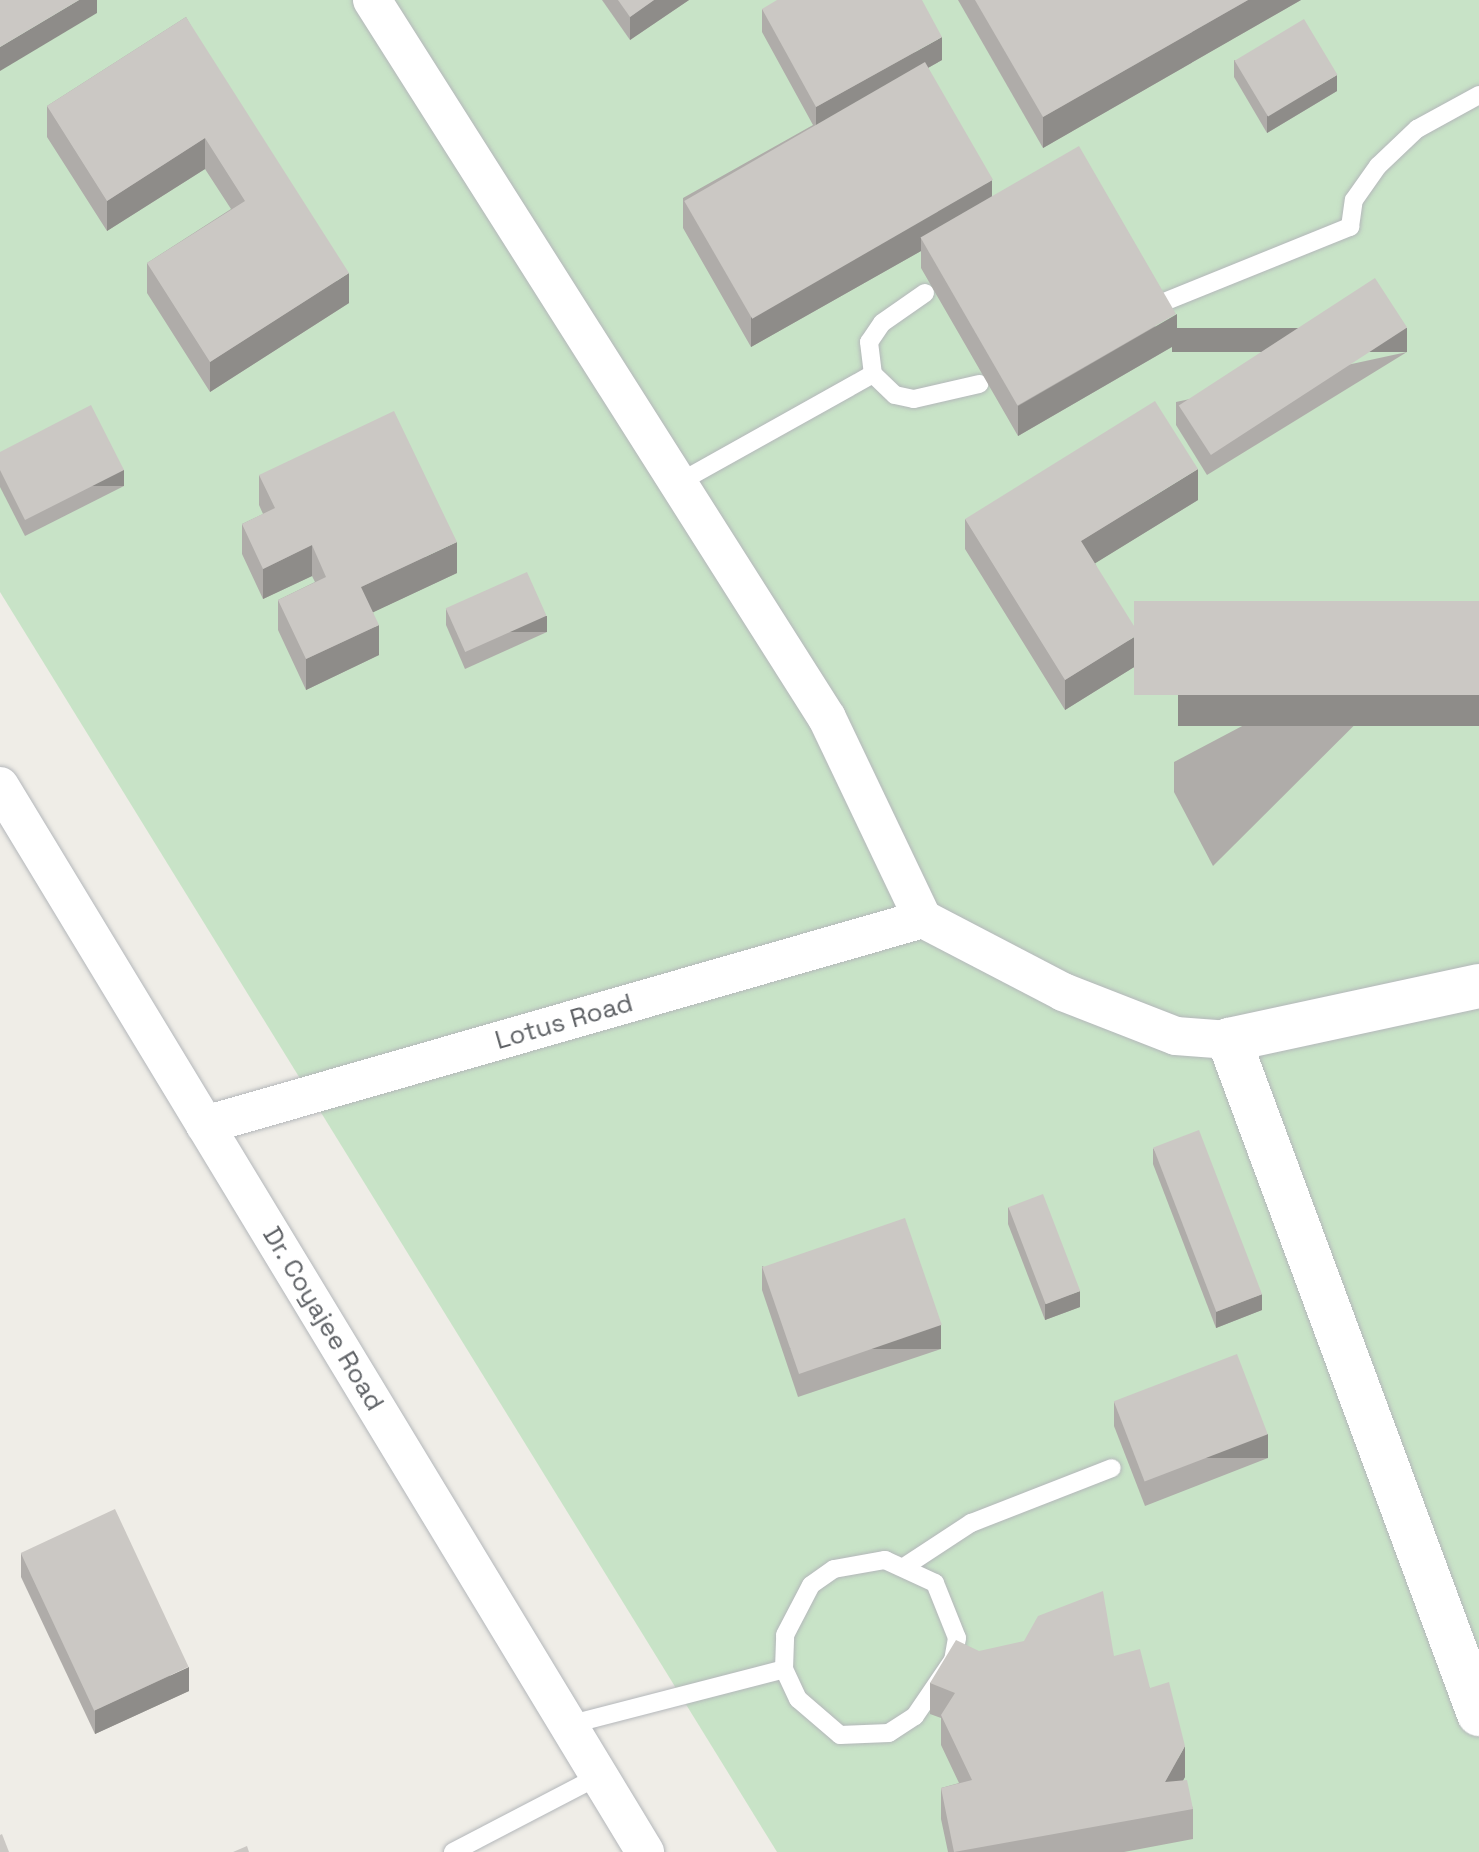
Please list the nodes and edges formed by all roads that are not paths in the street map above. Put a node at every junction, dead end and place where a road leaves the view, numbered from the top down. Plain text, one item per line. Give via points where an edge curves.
1 (372, 0) edge
2 (1479, 95) edge
3 (925, 293) dead end
4 (1164, 302) edge
5 (873, 374) junction
6 (979, 384) edge
7 (678, 483) junction
8 (0, 786) edge
9 (923, 919) junction
10 (1479, 986) edge
11 (1229, 1040) junction
12 (205, 1125) junction
13 (1112, 1468) dead end
14 (907, 1565) junction
15 (784, 1669) junction
16 (1479, 1714) edge
17 (568, 1725) junction
18 (599, 1776) junction
19 (453, 1852) edge
20 (645, 1852) edge

1 - 7 street
2 - 4 lane via 1417,129 1378,166 1354,200 1350,227
3 - 5 lane via 882,323 869,342
5 - 6 lane via 895,395 914,399
5 - 7 lane
7 - 9 street via 827,718
8 - 12 street, Dr. Coyajee Road
9 - 11 street via 1134,1020 1176,1036
9 - 12 street, Lotus Road
10 - 11 street
11 - 16 street
12 - 17 street, Dr. Coyajee Road
13 - 14 lane via 971,1523
14 - 15 lane via 859,1562 811,1585 793,1609
14 - 15 lane via 935,1583 957,1638 939,1691 915,1716 889,1733 840,1735 798,1699
15 - 17 lane
17 - 18 street, Dr. Coyajee Road
18 - 19 lane
18 - 20 street, Dr. Coyajee Road

